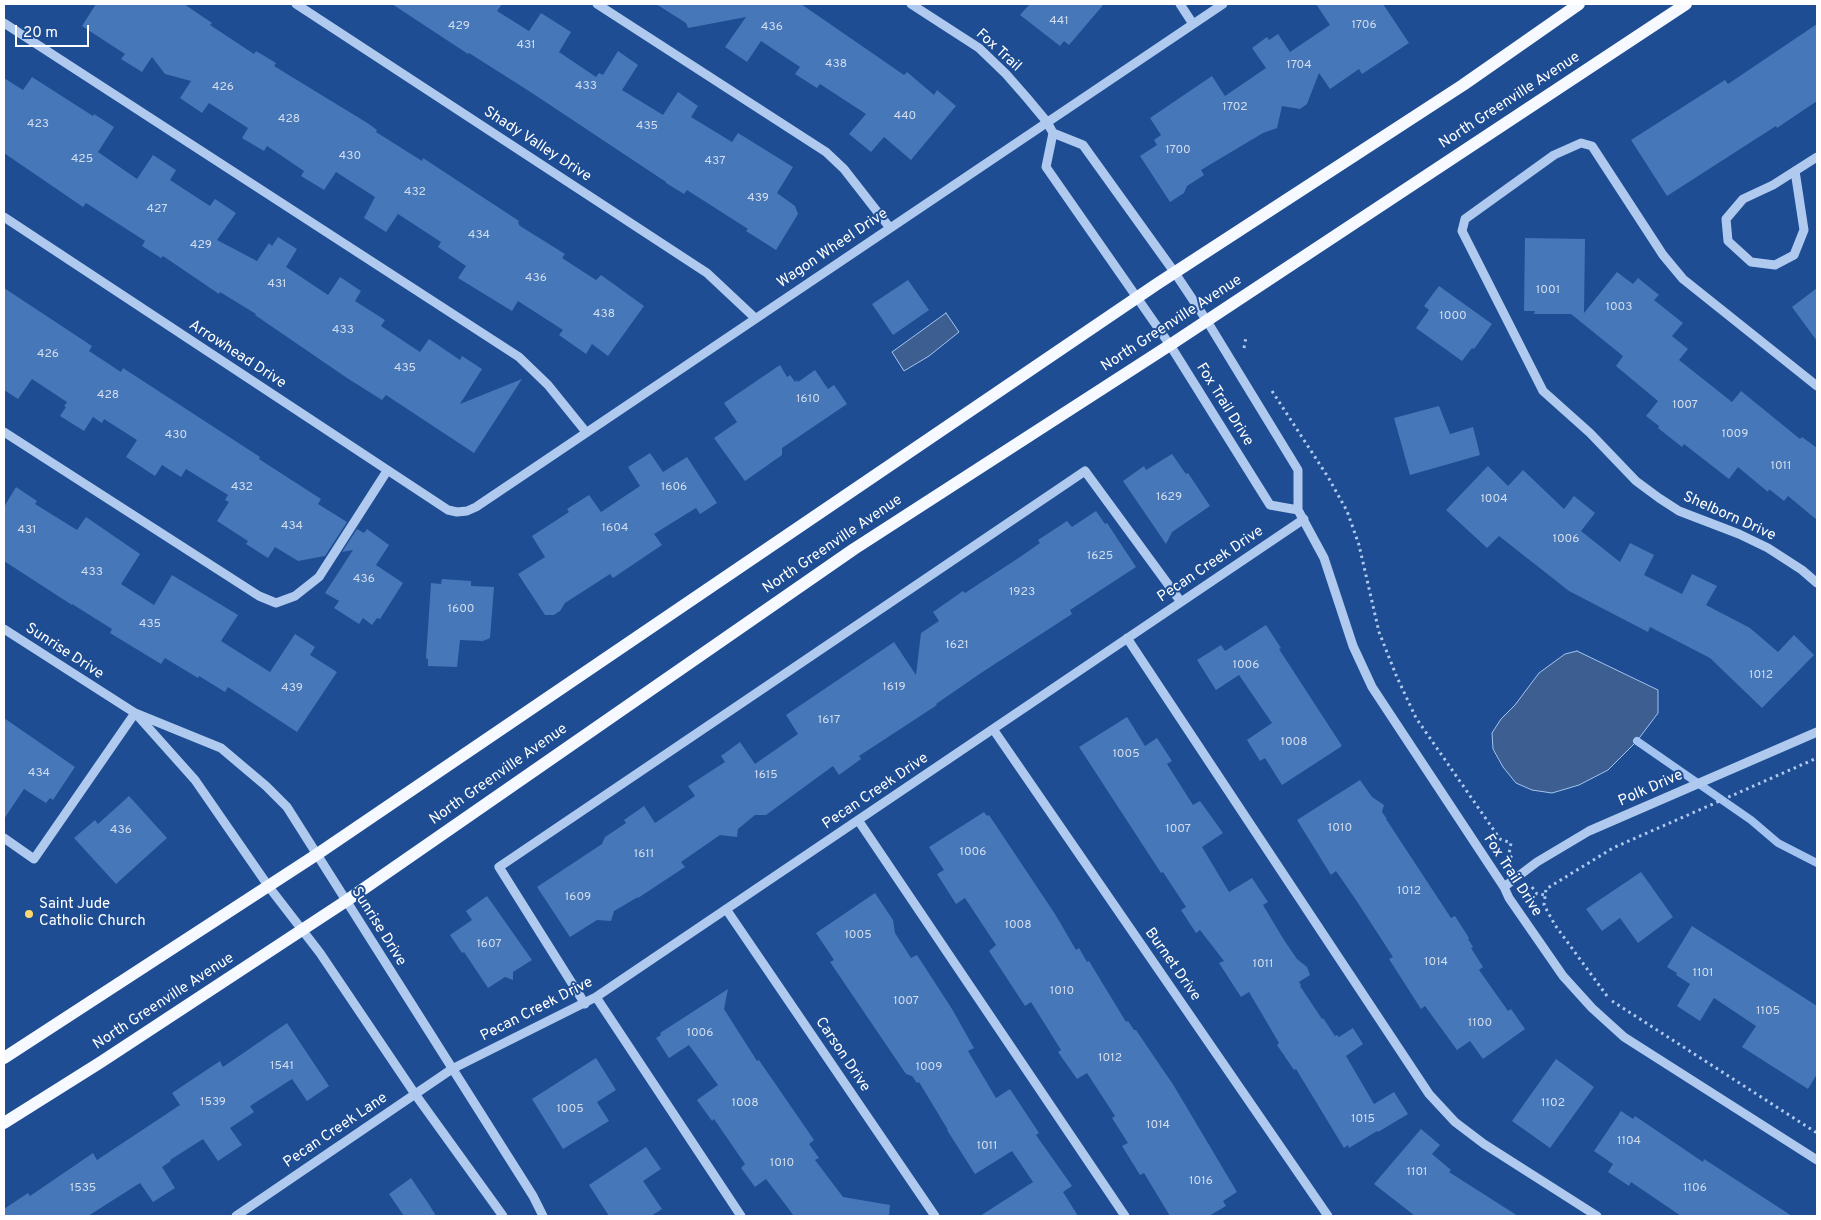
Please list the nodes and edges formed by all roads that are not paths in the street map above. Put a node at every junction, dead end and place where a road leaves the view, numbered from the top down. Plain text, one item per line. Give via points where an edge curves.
1 (296, 4) edge
2 (597, 4) edge
3 (911, 4) edge
4 (1180, 4) edge
5 (1223, 4) edge
6 (1579, 4) edge
7 (1686, 4) edge
8 (4, 23) edge
9 (1193, 24) junction
10 (1046, 122) junction
11 (1053, 133) junction
12 (1817, 157) edge
13 (1795, 171) junction
14 (4, 217) edge
15 (890, 228) junction
16 (1174, 273) junction
17 (1137, 297) junction
18 (755, 318) junction
19 (1207, 321) junction
20 (1170, 345) junction
21 (1817, 386) edge
22 (4, 432) edge
23 (586, 432) junction
24 (387, 471) junction
25 (1298, 510) junction
26 (457, 512) joint
27 (1304, 519) junction
28 (1817, 583) edge
29 (1181, 602) junction
30 (4, 629) edge
31 (1127, 638) junction
32 (135, 713) junction
33 (993, 729) junction
34 (1817, 732) edge
35 (858, 820) junction
36 (4, 838) edge
37 (316, 855) junction
38 (1504, 886) junction
39 (269, 887) junction
40 (346, 901) junction
41 (726, 910) junction
42 (302, 930) junction
43 (596, 997) junction
44 (584, 1004) junction
45 (4, 1058) edge
46 (452, 1069) junction
47 (416, 1094) junction
48 (4, 1123) edge
49 (1817, 1160) edge
50 (236, 1216) edge
51 (504, 1216) edge
52 (543, 1216) edge
53 (741, 1216) edge
54 (935, 1216) edge
55 (1125, 1216) edge
56 (1328, 1216) edge
57 (1597, 1216) edge

1 - 18 street, Shady Valley Drive via 707,273
2 - 15 street via 826,152 844,169
3 - 10 street, Fox Trail via 979,48 1006,74
4 - 9 street
5 - 9 street, Wagon Wheel Drive
6 - 16 main road via 1463,85
7 - 19 main road, North Greenville Avenue
8 - 23 street via 519,357 548,384
9 - 10 street, Wagon Wheel Drive
10 - 11 street, Fox Trail
10 - 15 street, Wagon Wheel Drive
11 - 16 street via 1083,145
11 - 17 street via 1046,167
12 - 13 street
13 - 13 street via 1743,199 1726,218 1728,241 1751,262 1775,264 1794,255 1804,230
14 - 24 street, Arrowhead Drive
15 - 18 street, Wagon Wheel Drive
16 - 17 main road
16 - 19 street, Fox Trail Drive
17 - 20 street, Fox Trail Drive
17 - 37 main road
18 - 23 street, Wagon Wheel Drive
19 - 20 main road, North Greenville Avenue
19 - 25 street, Fox Trail Drive via 1298,470
20 - 25 street, Fox Trail Drive via 1270,505
20 - 40 main road, North Greenville Avenue via 854,549
21 - 28 street, Shelborn Drive via 1683,279 1663,256 1592,146 1581,143 1554,155 1464,219 1462,231 1543,391 1590,433 1636,481 1659,498 1679,511 1768,548
22 - 24 street via 259,596 276,603 295,596 319,576
23 - 26 street, Wagon Wheel Drive via 476,507
24 - 26 street, Arrowhead Drive via 448,510
25 - 27 street, Fox Trail Drive
27 - 29 street, Pecan Creek Drive
27 - 38 street, Fox Trail Drive via 1324,558 1353,646 1372,687
29 - 31 street, Pecan Creek Drive
29 - 44 street via 1085,471 499,868
30 - 32 street, Sunrise Drive
31 - 33 street, Pecan Creek Drive
31 - 57 street via 1428,1094 1455,1122 1484,1144
32 - 36 street via 34,859
32 - 37 street, Sunrise Drive via 221,748 287,807
32 - 39 street, Sunrise Drive via 195,780
33 - 35 street, Pecan Creek Drive
33 - 56 street, Burnet Drive
34 - 38 street, Polk Drive via 1589,831
35 - 41 street, Pecan Creek Drive
35 - 55 street
37 - 39 main road
37 - 40 street, Sunrise Drive
38 - 49 street, Fox Trail Drive via 1563,976 1624,1037
39 - 42 street, Sunrise Drive
39 - 45 main road
40 - 42 main road, North Greenville Avenue
40 - 46 street, Sunrise Drive
41 - 43 street, Pecan Creek Drive
41 - 54 street, Carson Drive
42 - 47 street, Sunrise Drive
42 - 48 main road, North Greenville Avenue
43 - 44 street, Pecan Creek Drive
43 - 53 street
44 - 46 street, Pecan Creek Drive
46 - 47 street, Pecan Creek Lane
46 - 52 street, Sunrise Drive via 534,1196
47 - 50 street, Pecan Creek Lane
47 - 51 street, Sunrise Drive

